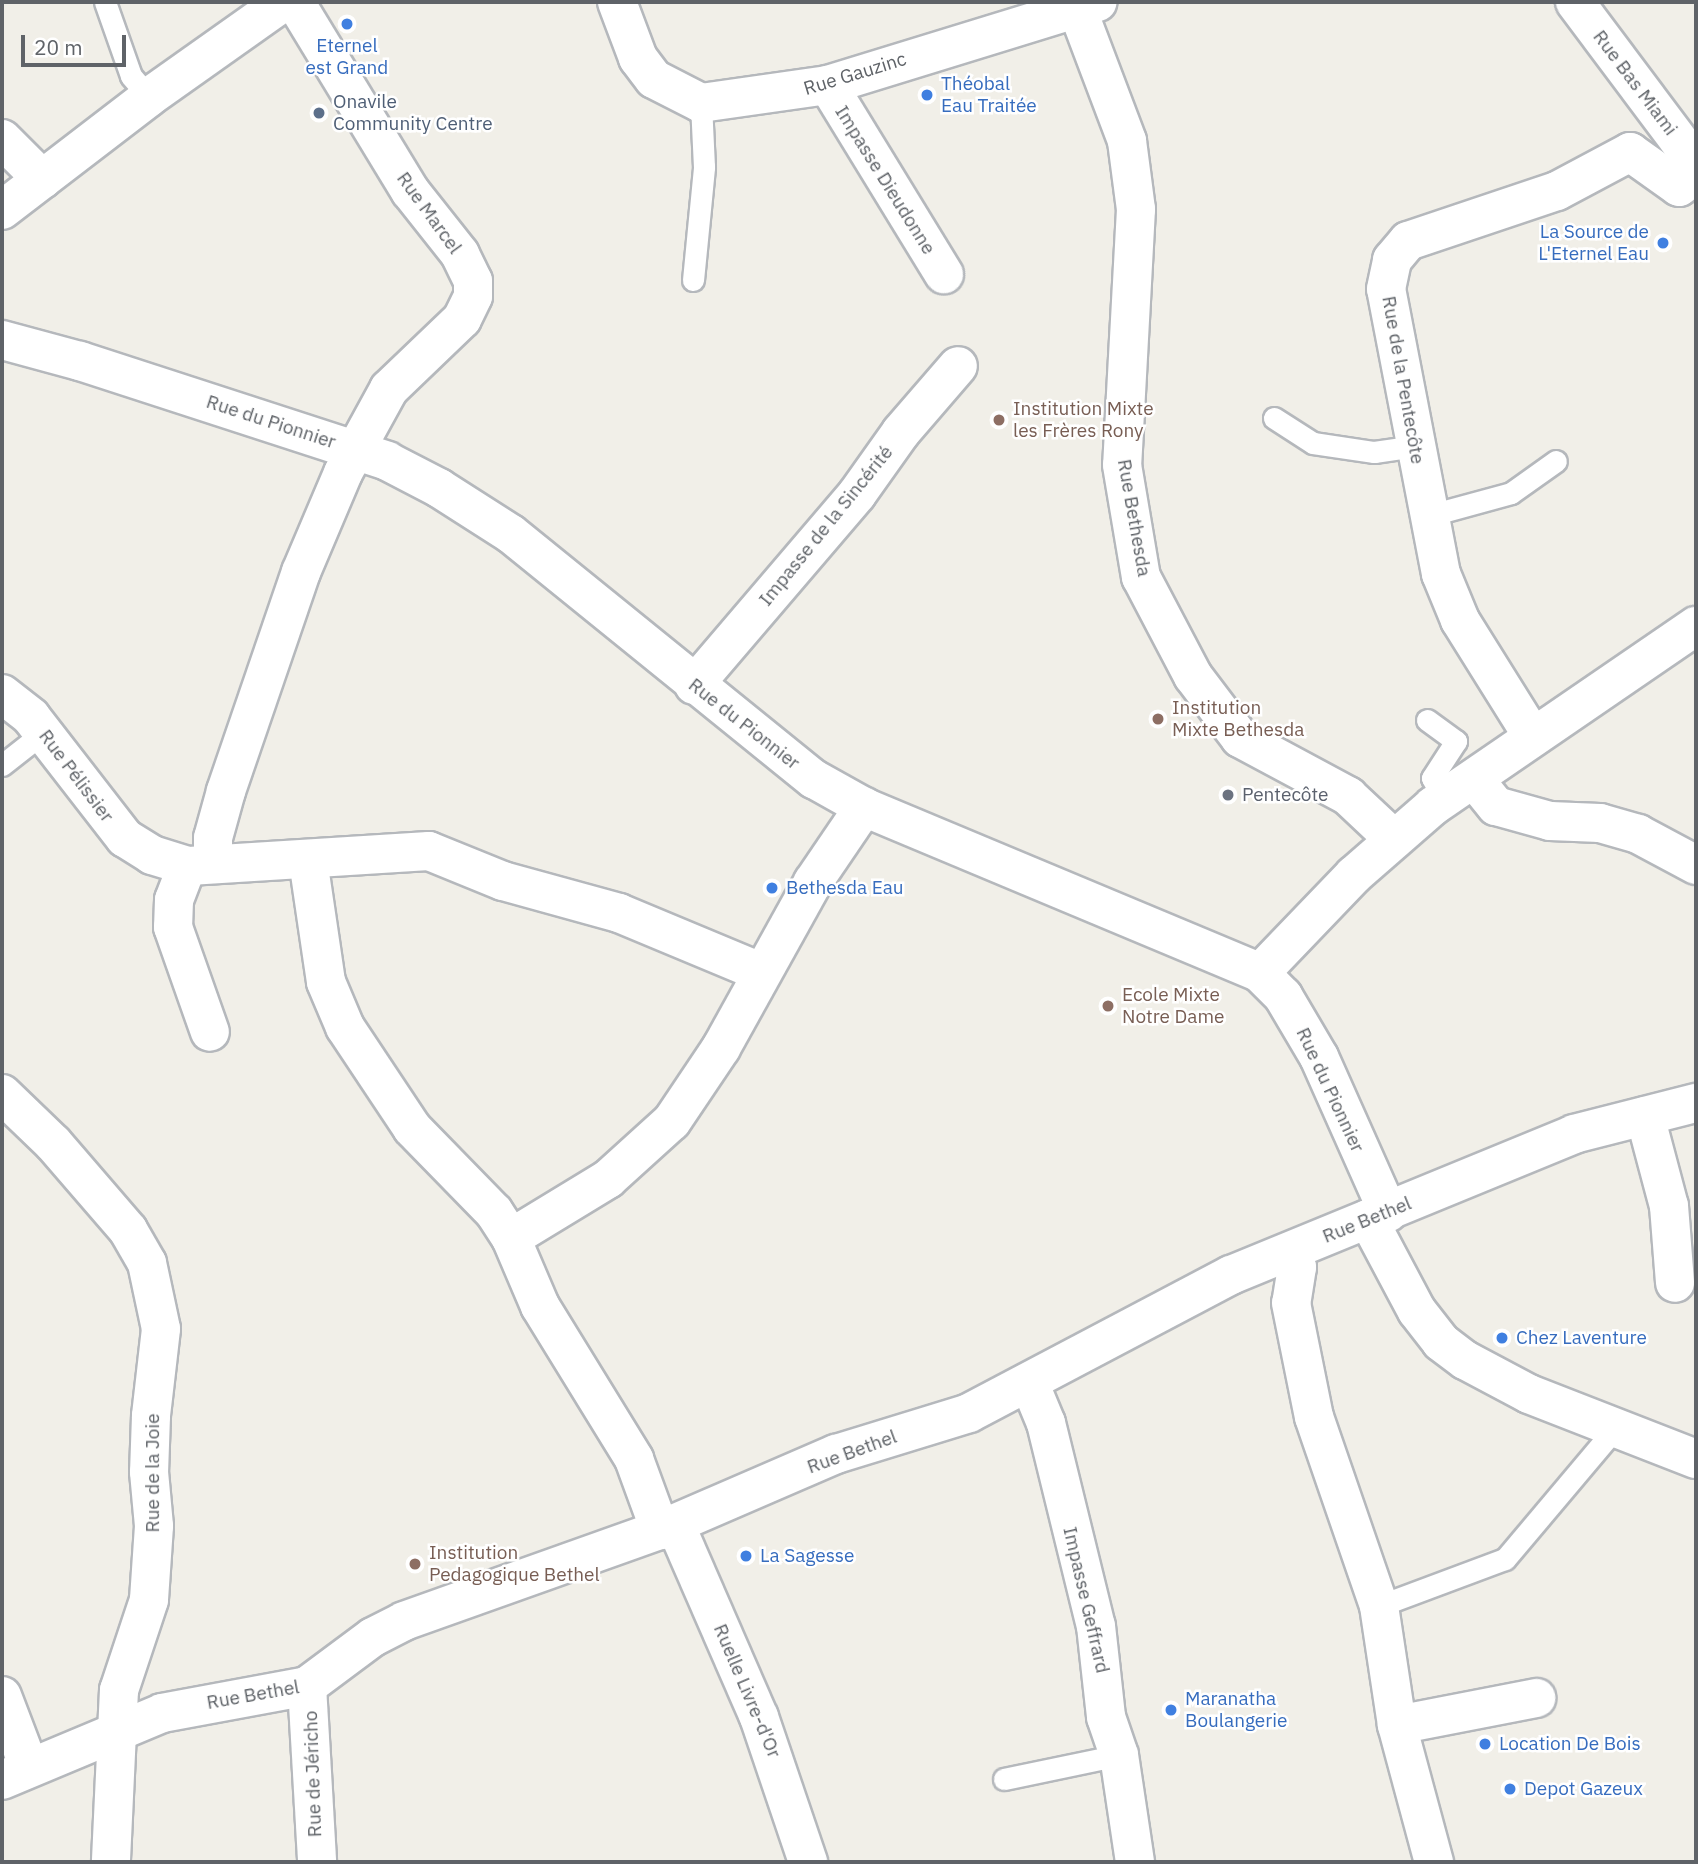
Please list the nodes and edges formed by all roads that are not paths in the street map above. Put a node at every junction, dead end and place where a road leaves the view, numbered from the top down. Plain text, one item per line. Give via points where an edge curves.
1 (105, 2) edge
2 (284, 2) edge
3 (295, 2) edge
4 (617, 2) edge
5 (1575, 2) edge
6 (1088, 6) edge
7 (828, 85) junction
8 (149, 97) junction
9 (701, 103) junction
10 (2, 139) edge
11 (1696, 164) edge
12 (1696, 174) edge
13 (42, 179) junction
14 (2, 211) edge
15 (944, 274) dead end
16 (693, 280) dead end
17 (2, 340) edge
18 (958, 366) dead end
19 (1275, 418) dead end
20 (1415, 446) junction
21 (355, 449) junction
22 (1556, 461) dead end
23 (1427, 516) junction
24 (1696, 626) edge
25 (694, 685) junction
26 (2, 694) edge
27 (1427, 720) dead end
28 (44, 732) junction
29 (1533, 737) junction
30 (2, 765) edge
31 (1459, 789) junction
32 (864, 807) junction
33 (1394, 839) junction
34 (308, 860) junction
35 (200, 865) junction
36 (1696, 865) edge
37 (761, 972) junction
38 (1260, 973) junction
39 (210, 1032) dead end
40 (2, 1094) edge
41 (1696, 1103) edge
42 (1644, 1116) junction
43 (1378, 1216) junction
44 (510, 1238) junction
45 (1292, 1251) junction
46 (1675, 1283) dead end
47 (1029, 1382) junction
48 (1617, 1426) junction
49 (1696, 1459) edge
50 (668, 1527) junction
51 (1379, 1606) junction
52 (307, 1686) junction
53 (2, 1696) edge
54 (1536, 1698) dead end
55 (1396, 1725) junction
56 (118, 1732) junction
57 (1119, 1755) junction
58 (15, 1773) edge
59 (1004, 1779) dead end
60 (111, 1862) edge
61 (317, 1862) edge
62 (808, 1862) edge
63 (1135, 1862) edge
64 (1434, 1862) edge

1 - 8 lane via 131,76
2 - 8 street
3 - 21 street, Rue Marcel via 410,191 445,231 473,281 473,296 463,319 389,389
4 - 9 street via 638,58 654,79
5 - 11 street, Rue Bas Miami
6 - 7 street, Rue Gauzinc
6 - 33 street, Rue Bethesda via 1126,141 1136,209 1122,465 1141,577 1194,676 1240,738 1348,796
7 - 9 street, Rue Gauzinc
7 - 15 street, Impasse Dieudonne
8 - 13 street
9 - 16 lane via 704,167
10 - 13 street
12 - 20 street, Rue de la Pentecôte via 1679,187 1630,152 1557,191 1408,241 1392,260 1386,289 1411,403
13 - 14 street
17 - 21 street, Rue du Pionnier
18 - 25 street, Impasse de la Sincérité
19 - 20 lane via 1313,443 1374,452
20 - 23 street, Rue de la Pentecôte
21 - 25 street, Rue du Pionnier via 439,488 511,534
21 - 35 street, Rue Marcel via 300,572 213,838
22 - 23 lane via 1511,493
23 - 29 street, Rue de la Pentecôte via 1441,574 1460,620
24 - 29 street
25 - 32 street, Rue du Pionnier via 814,779
26 - 28 street, Rue Pélissier
27 - 31 lane via 1456,741 1432,778
28 - 30 lane
28 - 35 street, Rue Pélissier via 125,838 152,855
29 - 31 street
31 - 33 street
31 - 36 street via 1496,806 1550,821 1600,823 1625,831
32 - 37 street via 813,882
32 - 38 street, Rue du Pionnier
33 - 38 street via 1287,939
34 - 35 street, Rue Pélissier
34 - 37 street, Rue Pélissier via 429,851 503,881 619,913
34 - 44 street, Ruelle Livre-d'Or via 326,982 345,1027 412,1128 495,1213
35 - 39 street via 174,900 173,927
37 - 44 street via 721,1048 672,1121 608,1179
38 - 43 street, Rue du Pionnier via 1283,996 1319,1057
40 - 56 street, Rue de la Joie via 53,1143 128,1230 147,1263 156,1298 161,1358 151,1416 149,1472 154,1527 149,1600 125,1661
41 - 42 street, Rue Bethel
42 - 43 street, Rue Bethel via 1574,1134
42 - 46 street via 1669,1206
43 - 45 street, Rue Bethel
43 - 48 street, Rue du Pionnier via 1417,1311 1441,1342 1529,1395
44 - 50 street, Ruelle Livre-d'Or via 540,1306 634,1459
45 - 47 street, Rue Bethel via 1169,1304
45 - 51 street via 1297,1267 1291,1303 1314,1417
47 - 50 street, Rue Bethel via 969,1412 836,1454
47 - 57 street, Impasse Geffrard via 1046,1423 1096,1626 1106,1717
48 - 49 street, Rue du Pionnier
48 - 51 lane via 1505,1559
50 - 52 street, Rue Bethel via 404,1621 373,1637
50 - 62 street, Ruelle Livre-d'Or via 760,1717
51 - 55 street
52 - 56 street, Rue Bethel via 162,1713
52 - 61 street, Rue de Jéricho
53 - 58 street
54 - 55 street
55 - 64 street
56 - 58 street, Rue Bethel
56 - 60 street, Rue de la Joie
57 - 59 lane
57 - 63 street, Impasse Geffrard

